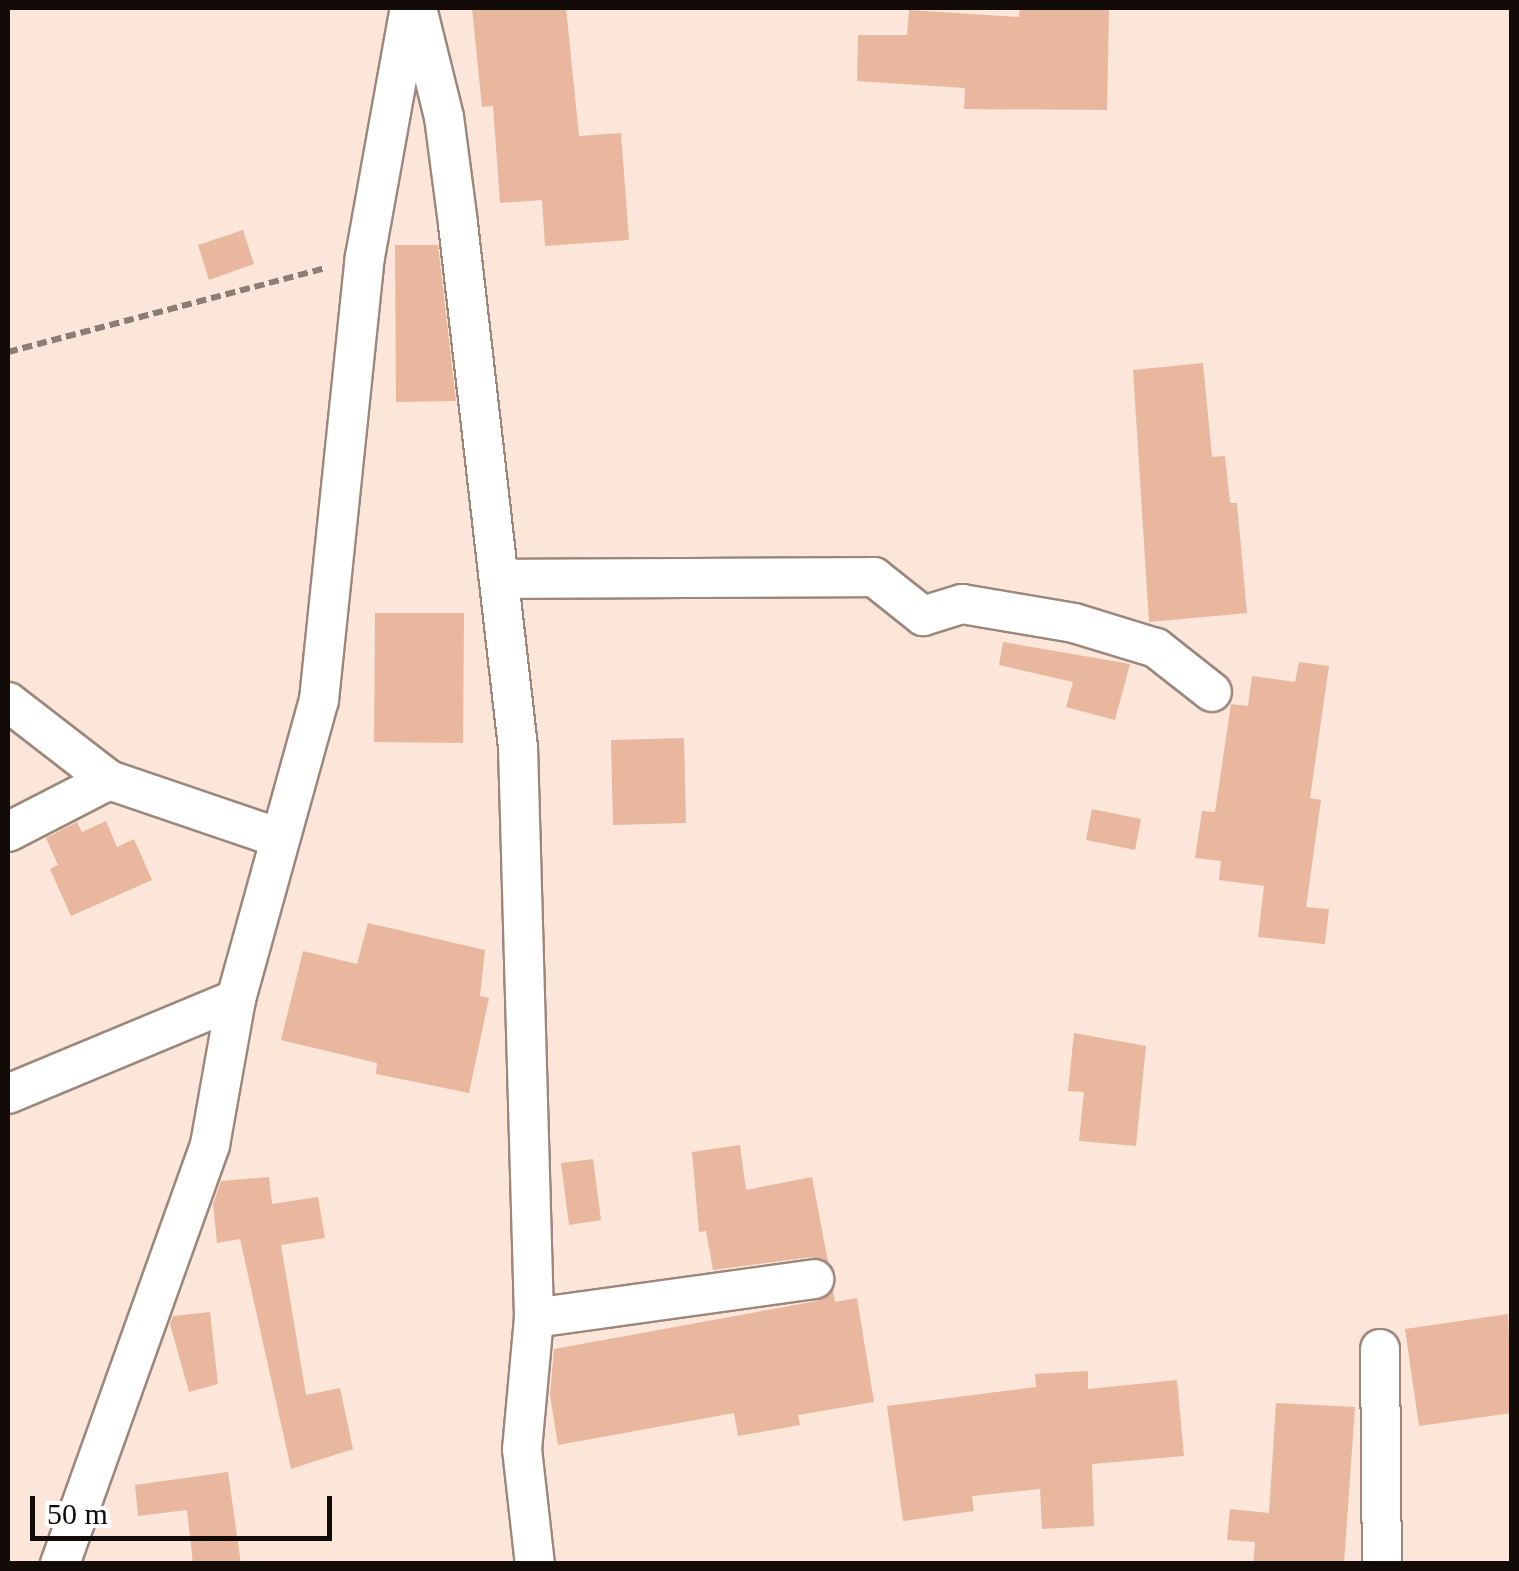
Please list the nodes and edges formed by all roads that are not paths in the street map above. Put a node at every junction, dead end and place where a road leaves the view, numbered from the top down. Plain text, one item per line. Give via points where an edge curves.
1 (410, 8) edge
2 (417, 8) edge
3 (498, 579) junction
4 (1212, 692) dead end
5 (8, 702) edge
6 (109, 780) junction
7 (8, 832) edge
8 (276, 837) junction
9 (236, 1000) junction
10 (8, 1094) edge
11 (814, 1279) dead end
12 (534, 1318) junction
13 (1380, 1349) dead end
14 (60, 1564) edge
15 (535, 1564) edge
16 (1382, 1564) edge

1 - 8 street via 364,257 319,700
2 - 3 street via 444,117
3 - 4 street via 874,577 923,616 962,604 1074,624 1156,648
3 - 12 street via 518,747
5 - 6 street
6 - 7 street
6 - 8 street
8 - 9 street
9 - 10 street
9 - 14 street via 210,1145
11 - 12 street
12 - 15 street via 522,1449
13 - 16 street

